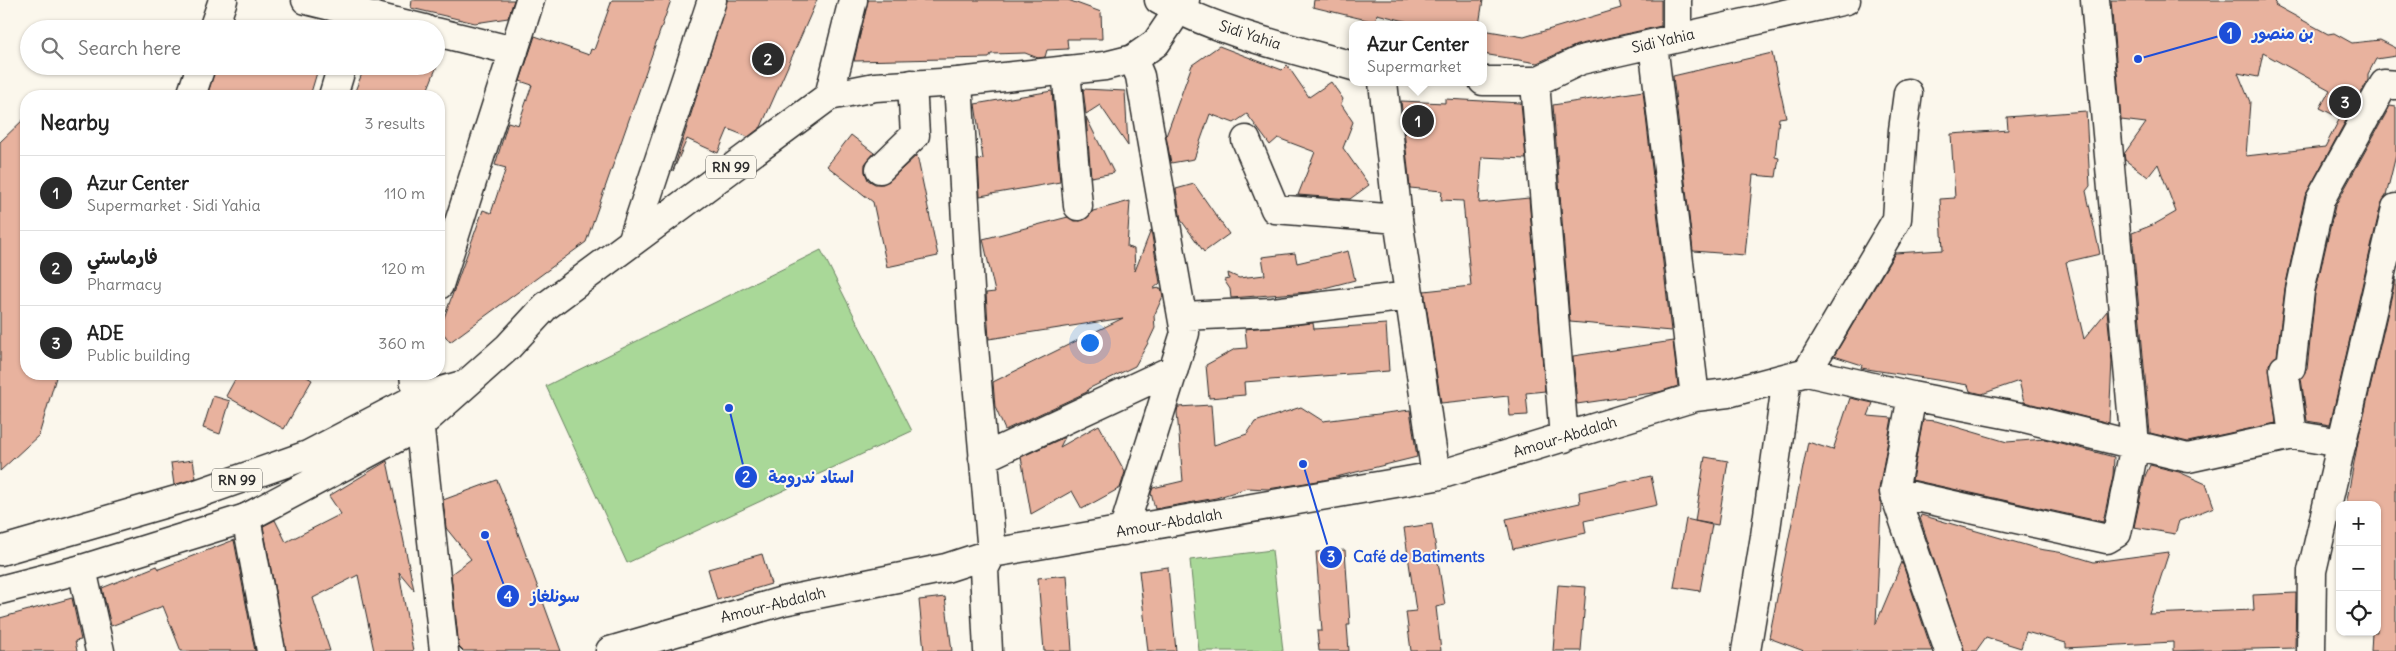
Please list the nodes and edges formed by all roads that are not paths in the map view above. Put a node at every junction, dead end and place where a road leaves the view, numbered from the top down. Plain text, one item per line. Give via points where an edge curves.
1 (223, 0) edge
2 (306, 0) edge
3 (530, 0) edge
4 (712, 0) edge
5 (853, 0) edge
6 (1677, 0) edge
7 (1846, 0) edge
8 (2095, 0) edge
9 (1174, 3) edge
10 (1813, 3) edge
11 (364, 14) edge
12 (216, 20) edge
13 (388, 20) edge
14 (445, 34) edge
15 (1665, 41) junction
16 (514, 51) junction
17 (1133, 59) junction
18 (1349, 65) edge
19 (1066, 70) junction
20 (198, 75) edge
21 (339, 75) edge
22 (1487, 81) edge
23 (1537, 81) junction
24 (958, 82) junction
25 (912, 84) junction
26 (2396, 85) edge
27 (1384, 86) edge
28 (193, 90) edge
29 (335, 90) edge
30 (1908, 93) dead end
31 (828, 96) junction
32 (1246, 140) dead end
33 (880, 169) dead end
34 (1078, 206) dead end
35 (2396, 208) edge
36 (1398, 219) junction
37 (634, 240) junction
38 (445, 266) edge
39 (1410, 296) junction
40 (1182, 316) junction
41 (1174, 369) junction
42 (1797, 375) junction
43 (465, 384) junction
44 (416, 386) edge
45 (1912, 396) junction
46 (1695, 397) junction
47 (419, 426) junction
48 (2293, 435) junction
49 (1564, 438) junction
50 (2342, 443) junction
51 (2135, 446) junction
52 (984, 458) junction
53 (1436, 476) junction
54 (1894, 492) junction
55 (246, 518) junction
56 (1123, 531) junction
57 (0, 550) edge
58 (992, 553) junction
59 (82, 569) junction
60 (0, 590) edge
61 (100, 651) edge
62 (271, 651) edge
63 (444, 651) edge
64 (610, 651) edge
65 (988, 651) edge
66 (1746, 651) edge
67 (1949, 651) edge
68 (2310, 651) edge

1 - 12 street
2 - 11 street
3 - 16 street
4 - 37 street
5 - 31 street
6 - 15 street
7 - 10 street, Sidi Yahia
8 - 51 street
9 - 17 street, RN 99 via 1156,43
9 - 18 street, Sidi Yahia via 1299,51
10 - 15 street, Sidi Yahia
11 - 13 street
14 - 16 street
15 - 23 street, Sidi Yahia via 1582,60
15 - 46 street
16 - 38 street
17 - 19 street, RN 99
17 - 40 street via 1140,76
19 - 24 street, RN 99
19 - 34 street
20 - 28 street
21 - 29 street
22 - 23 street, Sidi Yahia
23 - 49 street
24 - 25 street, RN 99
24 - 52 street via 972,324
25 - 31 street, RN 99 via 875,86
25 - 33 street via 915,135
26 - 48 street via 2384,84 2320,200 2300,292 2291,367 2284,369
27 - 36 street
30 - 42 street via 1897,219
31 - 37 street, RN 99
32 - 36 street via 1275,209
35 - 50 street
36 - 39 street
37 - 43 street, RN 99 via 546,306 508,347
39 - 40 street via 1273,312
39 - 53 street
40 - 41 street via 1186,333
41 - 52 street
41 - 56 street
42 - 45 street
42 - 46 street, Amour-Abdalah via 1728,393
42 - 66 street
43 - 44 street, RN 99
43 - 47 street, RN 99
44 - 47 street
44 - 57 street, RN 99 via 308,455 194,495
45 - 51 street via 2020,417
45 - 54 street
46 - 49 street, Amour-Abdalah
47 - 55 street, RN 99
47 - 63 street
48 - 50 street
48 - 51 street via 2188,458
49 - 53 street, Amour-Abdalah
50 - 68 street via 2312,572
51 - 54 street via 2117,533 2107,539
52 - 58 street
53 - 56 street, Amour-Abdalah
54 - 67 street
55 - 59 street, RN 99
55 - 62 street
56 - 58 street, Amour-Abdalah
58 - 64 street, Amour-Abdalah via 946,568 783,601
58 - 65 street via 984,569
59 - 60 street, RN 99
59 - 61 street

